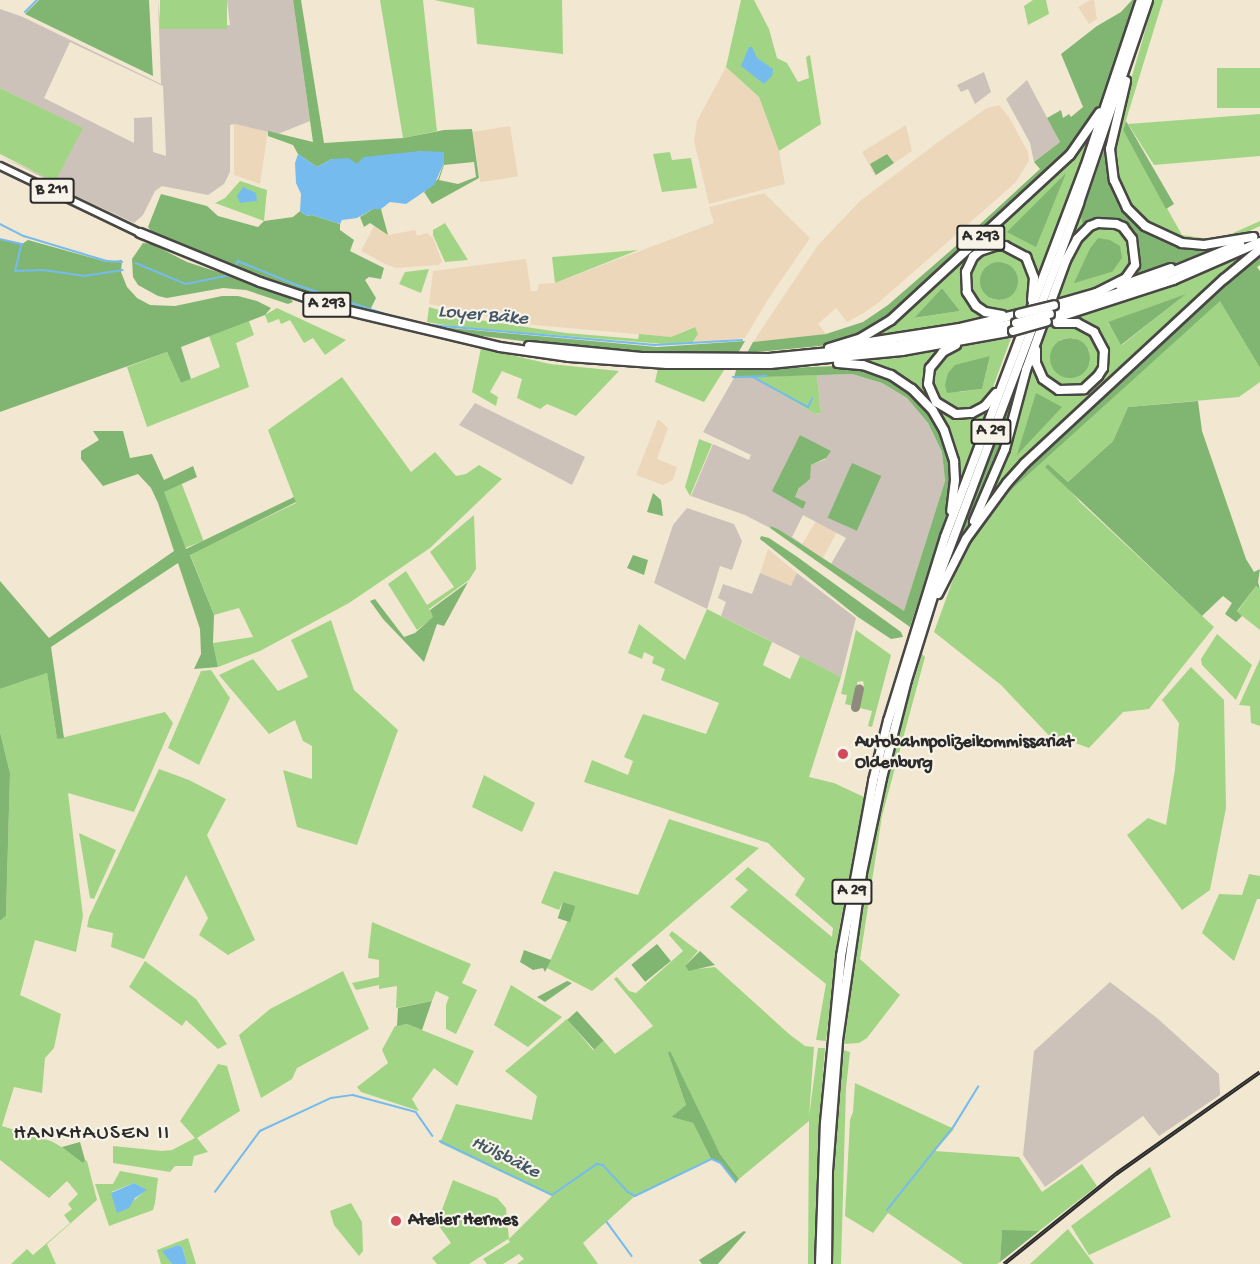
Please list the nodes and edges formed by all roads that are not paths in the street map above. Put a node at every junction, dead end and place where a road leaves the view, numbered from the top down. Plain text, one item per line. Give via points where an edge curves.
1 (1148, 0) edge
2 (1140, 3) edge
3 (1127, 67) junction
4 (1109, 99) junction
5 (0, 166) edge
6 (1079, 203) junction
7 (140, 232) joint
8 (1258, 238) edge
9 (1239, 241) junction
10 (1260, 249) edge
11 (1066, 260) junction
12 (1096, 293) junction
13 (1030, 312) junction
14 (1019, 314) junction
15 (1048, 320) junction
16 (1014, 327) junction
17 (1039, 334) junction
18 (964, 341) junction
19 (829, 348) junction
20 (769, 358) junction
21 (825, 360) junction
22 (742, 362) junction
23 (1001, 388) junction
24 (945, 537) junction
25 (966, 539) junction
26 (928, 611) junction
27 (888, 722) junction
28 (876, 738) dead end
29 (866, 790) dead end
30 (868, 806) junction
31 (833, 1044) junction
32 (820, 1264) edge
33 (826, 1264) edge

1 - 3 highway, A 29
2 - 4 highway, A 29
3 - 6 highway, A 29
3 - 9 highway via 1110,149 1114,180 1127,208 1145,226 1182,243
4 - 13 highway, A 29
4 - 19 highway, A 293 via 1088,134 1070,154 915,299 876,330
5 - 7 main road, B 211
6 - 11 highway
6 - 26 highway, A 29
7 - 22 highway, A 293 via 317,302 462,339 591,359
8 - 9 highway
8 - 15 highway, A 293
9 - 12 highway
10 - 25 highway via 1025,464
11 - 12 highway via 1077,239 1090,226 1108,222 1128,232 1135,247 1135,265 1118,283
11 - 17 highway
12 - 14 highway, bridge
13 - 14 highway via 1034,278 1026,257 1005,246 980,251 966,272 970,299 994,315
13 - 23 highway, A 29
14 - 19 highway via 950,330
15 - 16 highway, A 293, bridge
15 - 16 highway, A 293, bridge
15 - 17 highway via 1077,323 1094,332 1104,351 1098,376 1075,391 1051,386 1036,363
16 - 18 highway, A 293
16 - 20 highway, A 293 via 889,347
17 - 25 highway via 1005,449
18 - 21 highway, A 293
18 - 23 highway, A 293 via 943,352 930,368 928,384 936,402 956,414 972,413 985,406
19 - 20 highway
20 - 22 highway, A 293
21 - 22 highway, A 293
21 - 24 highway via 863,365 891,375 920,396 939,420 952,450 955,471
23 - 24 highway, A 29
24 - 27 highway, A 29
25 - 26 highway
26 - 31 highway, A 29 via 872,824
27 - 28 highway
27 - 30 highway, A 29
29 - 30 highway
30 - 31 highway, A 29 via 841,956
31 - 32 highway, A 29 via 825,1123
31 - 33 highway, A 29 via 836,1057

